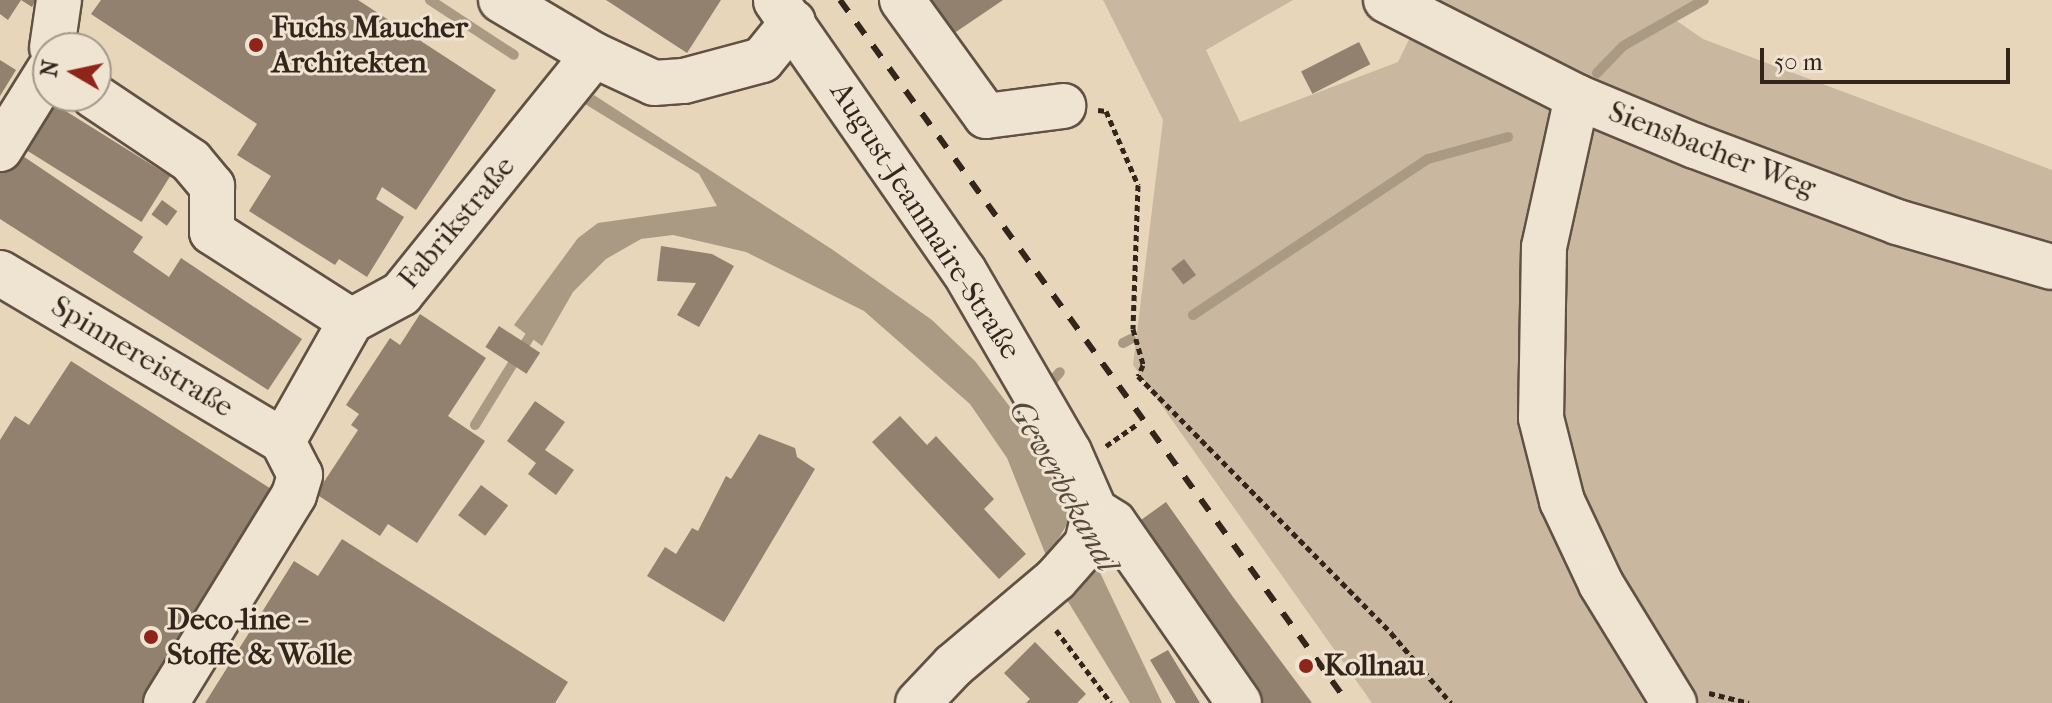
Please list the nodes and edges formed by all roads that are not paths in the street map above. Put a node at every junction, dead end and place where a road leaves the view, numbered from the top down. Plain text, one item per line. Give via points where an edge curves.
1 (59, 0) edge
2 (501, 0) edge
3 (902, 0) edge
4 (1386, 0) edge
5 (784, 11) edge
6 (54, 32) edge
7 (594, 55) junction
8 (1577, 97) junction
9 (32, 98) edge
10 (1063, 106) road end
11 (112, 108) edge
12 (0, 149) edge
13 (2052, 267) edge
14 (0, 273) edge
15 (351, 321) junction
16 (283, 441) junction
17 (1091, 527) junction
18 (166, 703) edge
19 (918, 703) edge
20 (1239, 703) edge
21 (1674, 703) edge

1 - 6 street
2 - 7 street
3 - 10 street via 986,116
4 - 8 street, Siensbacher Weg
5 - 7 street via 762,60 684,81 654,83
5 - 17 street, August-Jeanmaire-Straße via 964,271 1069,452
7 - 15 street, Fabrikstraße via 401,294
8 - 13 street, Siensbacher Weg via 1897,222
8 - 21 street via 1544,247 1541,418 1568,514 1601,584
9 - 12 street
11 - 15 street via 191,161 212,186 212,232
14 - 16 street, Spinnereistraße
15 - 16 street
16 - 18 street via 300,475 294,495
17 - 19 street via 1044,588
17 - 20 street via 1114,523

